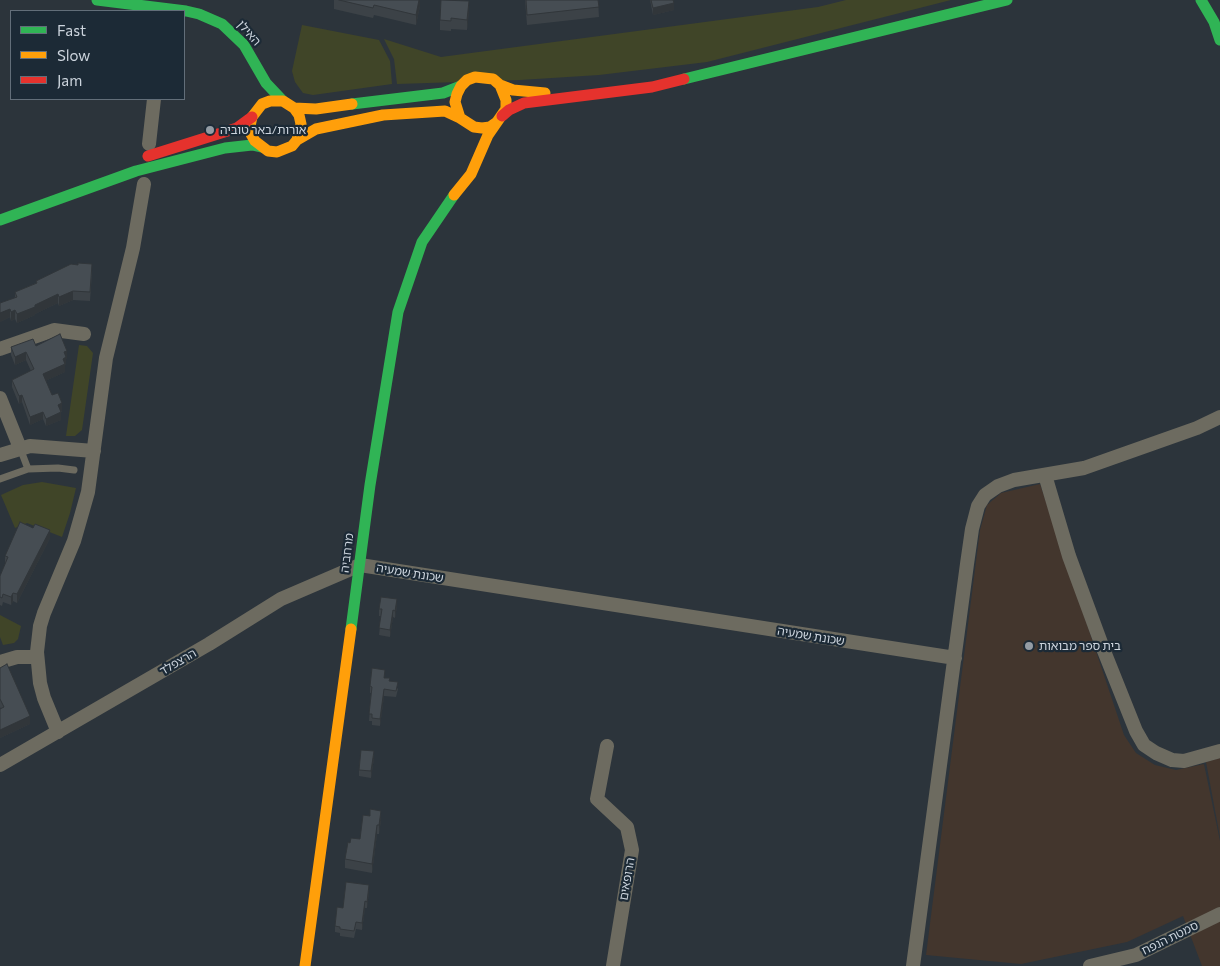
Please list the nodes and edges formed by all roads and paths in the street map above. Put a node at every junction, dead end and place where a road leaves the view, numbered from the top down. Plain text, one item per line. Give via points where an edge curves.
1 (97, 0) edge
2 (1007, 0) edge
3 (1201, 0) edge
4 (1213, 0) edge
5 (166, 10) edge
6 (185, 12) edge
7 (1214, 22) junction
8 (1220, 40) edge
9 (258, 70) junction
10 (500, 85) junction
11 (461, 86) junction
12 (594, 93) junction
13 (154, 100) edge
14 (283, 102) junction
15 (259, 107) junction
16 (294, 108) junction
17 (252, 117) junction
18 (500, 119) junction
19 (463, 121) junction
20 (297, 140) junction
21 (149, 144) dead end
22 (261, 147) junction
23 (476, 164) junction
24 (144, 184) dead end
25 (0, 220) edge
26 (84, 334) dead end
27 (0, 349) edge
28 (0, 398) edge
29 (1220, 417) edge
30 (20, 448) junction
31 (94, 451) junction
32 (0, 455) edge
33 (28, 469) junction
34 (74, 470) dead end
35 (1045, 475) junction
36 (0, 479) edge
37 (360, 565) junction
38 (37, 657) junction
39 (955, 658) junction
40 (0, 662) edge
41 (58, 732) junction
42 (607, 746) dead end
43 (1220, 751) edge
44 (0, 765) edge
45 (1220, 914) edge
46 (305, 966) edge
47 (613, 966) edge
48 (913, 966) edge
49 (1090, 966) edge

1 - 5 main road, האילן
2 - 12 main road via 652,87
3 - 7 main road
4 - 7 main road
6 - 9 main road, האילן via 199,14 222,24 244,45
7 - 8 main road
9 - 14 main road, האילן
9 - 15 main road, האילן via 262,97
10 - 11 main road via 493,79 476,77
10 - 12 main road via 528,92
10 - 18 main road via 506,109
11 - 16 main road via 443,93 416,97 325,108
11 - 19 main road via 455,102
12 - 18 main road via 524,103
13 - 21 street
14 - 15 main road via 270,100
14 - 16 main road
15 - 17 main road
16 - 20 main road via 301,124
17 - 22 main road via 251,134
17 - 25 main road via 237,128 132,161
18 - 19 main road via 490,127 482,128
18 - 23 main road, מרחביה via 488,135
19 - 20 main road via 445,111 383,115 316,128
19 - 23 main road via 473,133
20 - 22 main road via 285,150 276,152
22 - 25 main road via 225,148 136,171
23 - 37 main road, מרחביה via 422,242 398,312
24 - 31 street via 106,358
26 - 27 street via 54,330
28 - 30 street
29 - 35 street via 1084,468
30 - 31 street via 42,446
30 - 32 street
30 - 33 lane
31 - 38 street via 88,492 74,541 40,626
33 - 34 lane
33 - 36 lane
35 - 39 street via 998,486 985,495 978,506
35 - 43 street via 1069,556 1136,732 1144,745 1172,760 1184,761
37 - 39 street, שכונת שמעיה
37 - 41 street, הרצפלד via 281,599
37 - 46 main road, מרחביה
38 - 40 street via 17,657
38 - 41 street via 40,684
39 - 48 street
41 - 44 street, הרצפלד
42 - 47 street, הרופאים via 597,799 627,827 632,850
45 - 49 street, סמטת הנפח via 1136,955

